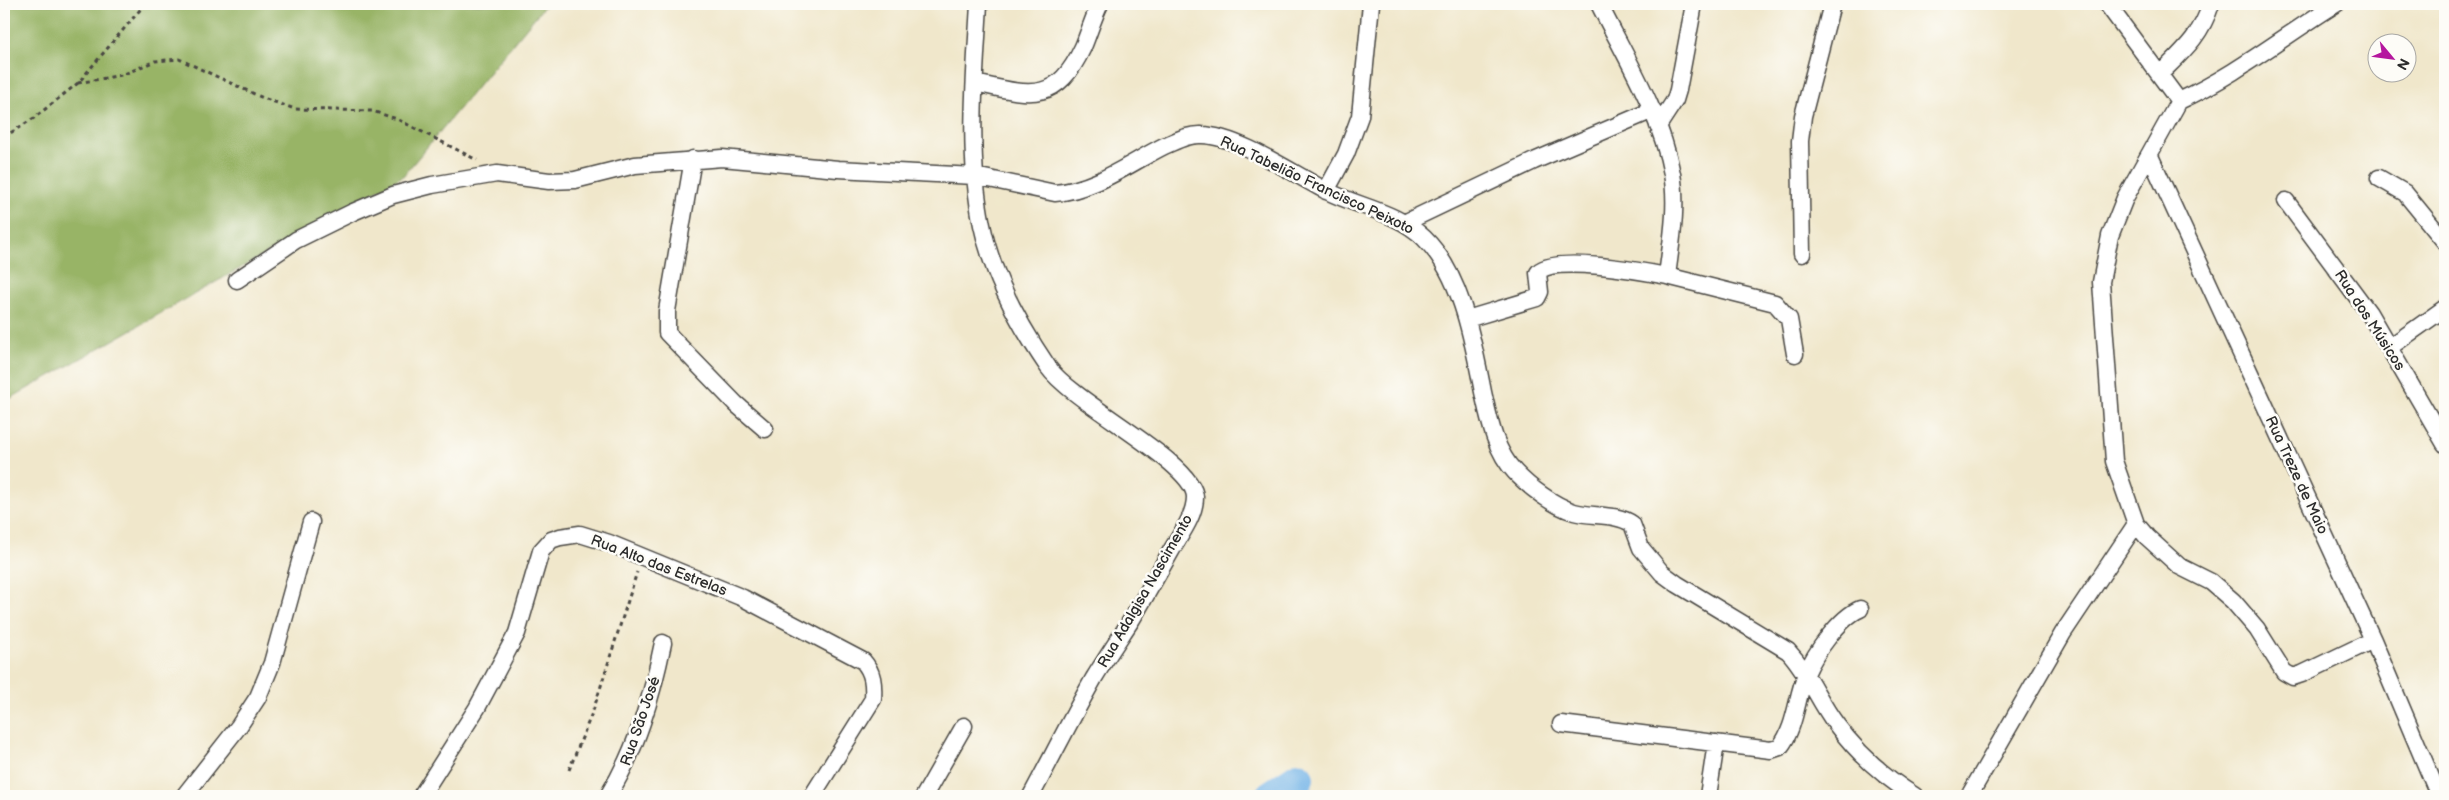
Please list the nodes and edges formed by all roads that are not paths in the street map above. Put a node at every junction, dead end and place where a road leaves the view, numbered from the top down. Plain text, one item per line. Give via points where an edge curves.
1 (979, 4) edge
2 (1100, 4) edge
3 (1371, 4) edge
4 (1599, 4) edge
5 (1694, 4) edge
6 (1832, 4) edge
7 (2107, 4) edge
8 (2210, 4) edge
9 (2336, 4) edge
10 (2160, 74) junction
11 (975, 82) junction
12 (2179, 101) junction
13 (1653, 110) junction
14 (1658, 126) junction
15 (2150, 156) junction
16 (693, 159) junction
17 (974, 176) junction
18 (2379, 178) dead end
19 (1326, 191) junction
20 (2286, 201) dead end
21 (1404, 223) junction
22 (2445, 242) edge
23 (1802, 254) dead end
24 (1667, 276) junction
25 (237, 280) dead end
26 (2445, 308) edge
27 (1467, 319) junction
28 (2390, 347) junction
29 (1795, 354) dead end
30 (765, 429) dead end
31 (2445, 444) edge
32 (311, 522) dead end
33 (2136, 524) junction
34 (1860, 609) dead end
35 (2373, 640) junction
36 (663, 643) dead end
37 (1806, 674) junction
38 (1561, 724) dead end
39 (964, 726) dead end
40 (1716, 743) junction
41 (184, 796) edge
42 (421, 796) edge
43 (608, 796) edge
44 (812, 796) edge
45 (924, 796) edge
46 (1031, 796) edge
47 (1708, 796) edge
48 (1915, 796) edge
49 (1969, 796) edge
50 (2439, 796) edge

1 - 11 street, Rua Adalgisa Nascimento
2 - 11 street via 1072,69 1055,86 1047,90 1015,91
3 - 19 street via 1360,116 1346,154
4 - 13 street
5 - 14 street via 1678,90
6 - 23 street via 1803,116 1800,141
7 - 10 street
8 - 10 street via 2206,22 2197,36
9 - 12 street via 2240,69
10 - 12 street
11 - 17 street, Rua Adalgisa Nascimento
12 - 15 street
13 - 14 street
13 - 21 street via 1534,161
14 - 24 street via 1672,175 1674,197
15 - 33 street via 2125,198 2110,236 2101,282 2114,461
15 - 35 street, Rua Treze de Maio
16 - 17 street, Rua Tabelião Francisco Peixoto via 722,158 838,169
16 - 25 street, Rua Tabelião Francisco Peixoto via 635,165 575,180 549,182 497,174 393,195 296,240
16 - 30 street via 666,333
17 - 19 street, Rua Tabelião Francisco Peixoto via 1046,192 1067,192 1098,181 1180,139 1202,135 1230,140
17 - 46 street, Rua Adalgisa Nascimento via 982,226 994,262 1015,310 1050,369 1062,384 1092,408 1166,457 1185,476 1195,495 1191,515 1095,677
18 - 22 street via 2405,192
19 - 21 street, Rua Tabelião Francisco Peixoto
20 - 28 street, Rua dos Músicos via 2369,313
21 - 27 street, Rua Tabelião Francisco Peixoto via 1423,236 1440,257
24 - 27 street via 1602,266 1546,266 1538,273 1540,292 1537,298
24 - 29 street via 1775,303 1789,319
26 - 28 street
27 - 37 street, Rua Tabelião Francisco Peixoto via 1489,421 1504,458 1515,472 1562,507 1628,521 1634,527 1642,548 1662,573 1788,650
28 - 31 street, Rua dos Músicos
32 - 41 street via 272,663 258,697
33 - 35 street via 2160,551 2179,566 2211,582 2233,601 2257,629 2279,666 2293,677
33 - 49 street via 2063,633
34 - 37 street via 1850,613 1830,635
35 - 50 street, Rua Treze de Maio
36 - 43 street, Rua São José via 654,687 639,732 621,775
37 - 40 street via 1790,730 1780,747 1771,750
37 - 48 street, Rua Tabelião Francisco Peixoto via 1835,723 1856,748 1879,772
38 - 40 street
39 - 45 street
40 - 47 street
42 - 44 street, Rua Alto das Estrelas via 477,708 517,633 541,551 551,540 580,534 743,598 863,661 873,678 873,699

